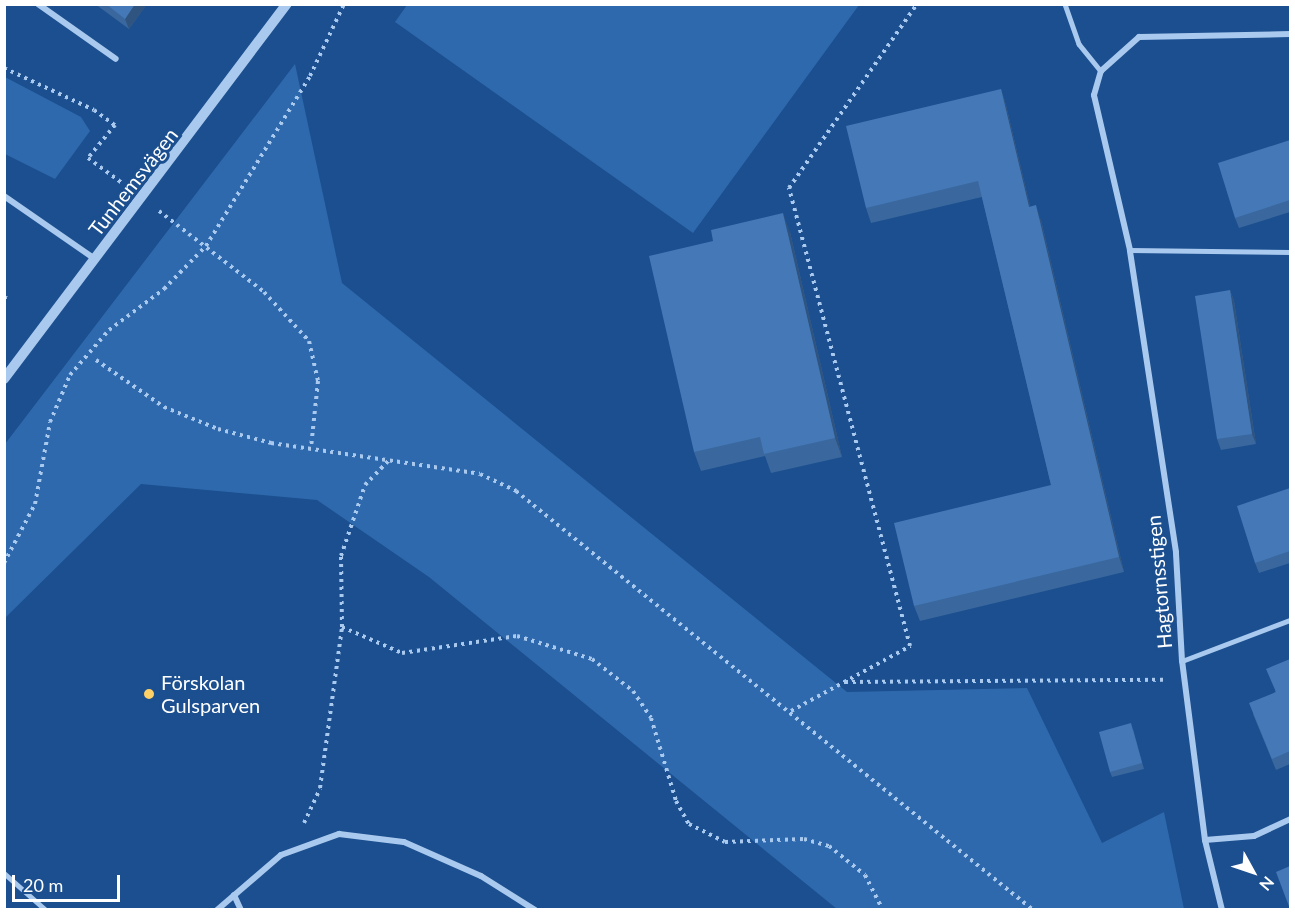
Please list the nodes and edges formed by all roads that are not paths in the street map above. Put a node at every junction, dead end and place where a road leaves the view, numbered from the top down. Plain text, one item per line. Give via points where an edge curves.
1 (38, 4) edge
2 (287, 4) edge
3 (1065, 4) edge
4 (1290, 34) edge
5 (116, 60) dead end
6 (1101, 71) junction
7 (4, 196) edge
8 (1130, 250) junction
9 (1290, 252) edge
10 (95, 259) junction
11 (4, 379) edge
12 (1290, 620) edge
13 (1182, 661) junction
14 (1290, 819) edge
15 (1205, 840) junction
16 (4, 873) edge
17 (234, 895) junction
18 (46, 909) edge
19 (217, 909) edge
20 (241, 909) edge
21 (535, 909) edge
22 (1222, 909) edge

1 - 5 street
2 - 10 street, Tunhemsvägen
3 - 6 lane via 1079,44
4 - 6 street via 1139,37
6 - 8 street, Hagtornsstigen via 1094,95
7 - 10 street
8 - 9 lane
8 - 13 street, Hagtornsstigen via 1176,552
10 - 11 street, Tunhemsvägen
12 - 13 lane
13 - 15 street, Hagtornsstigen
14 - 15 street via 1254,836
15 - 22 street, Hagtornsstigen
16 - 18 lane
17 - 19 street
17 - 20 street
17 - 21 street via 290,852 339,834 404,842 481,876

